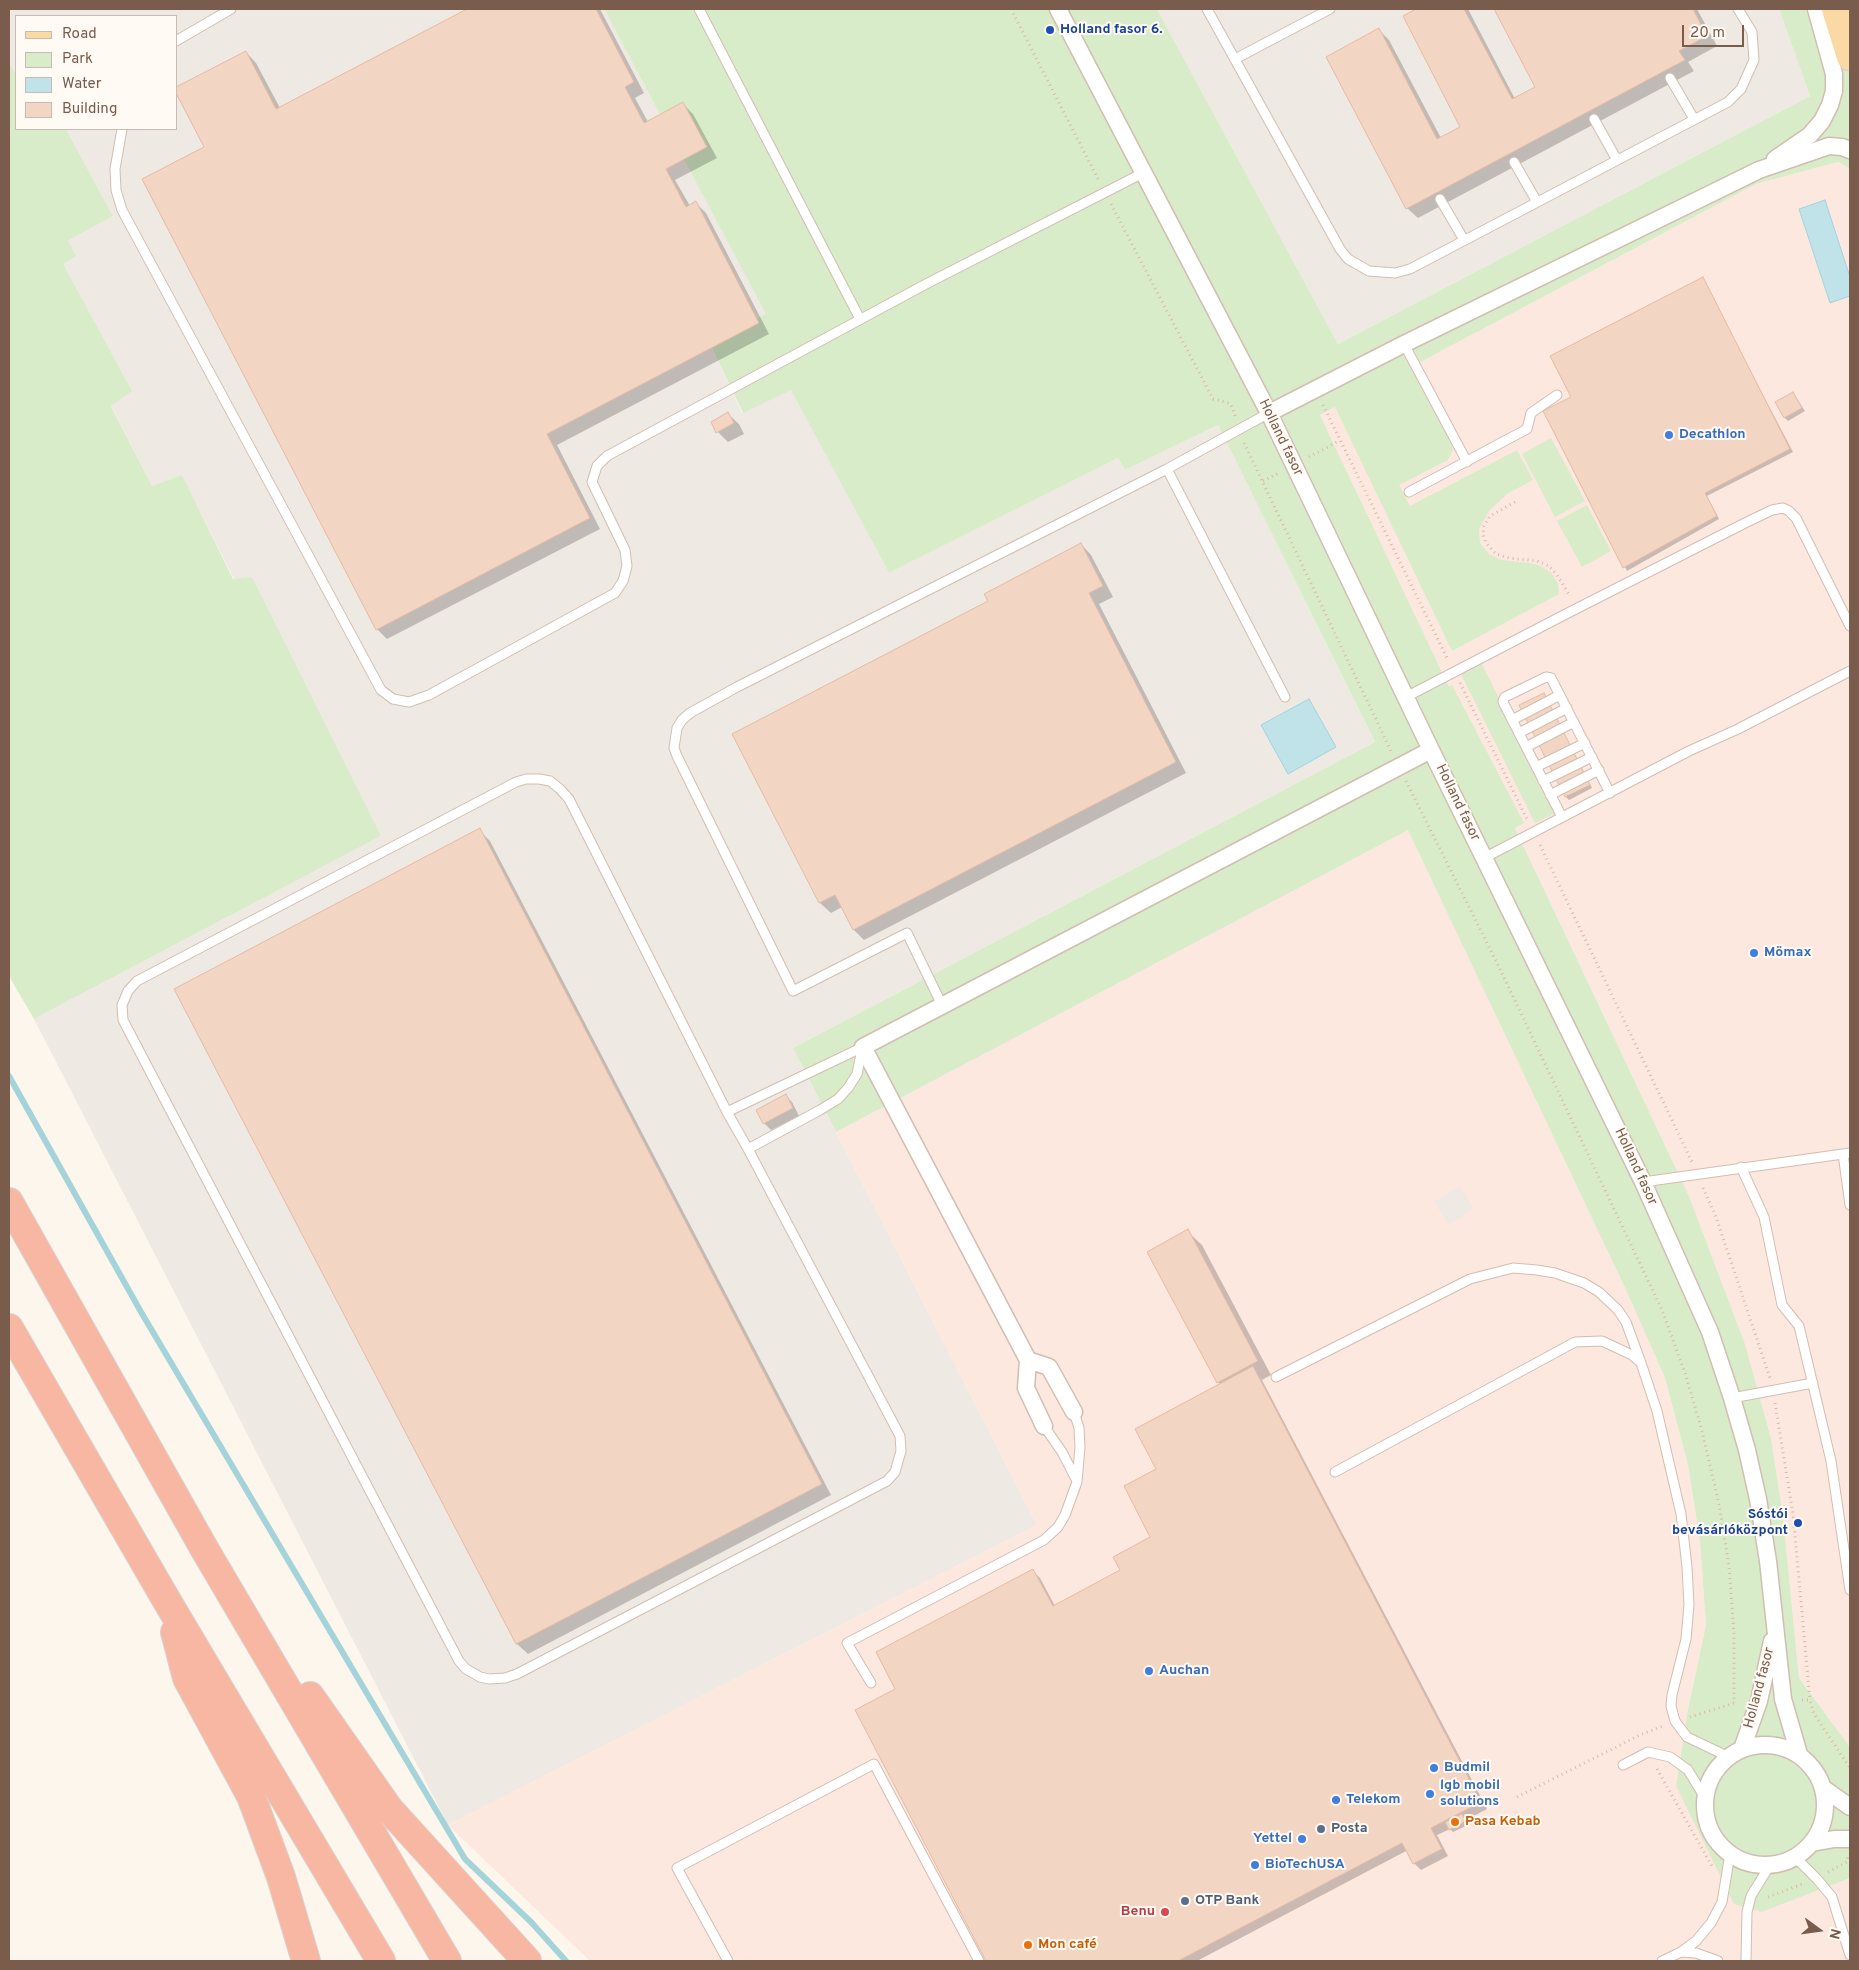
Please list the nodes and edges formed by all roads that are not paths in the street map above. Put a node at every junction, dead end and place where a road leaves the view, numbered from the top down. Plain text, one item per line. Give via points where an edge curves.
1 (231, 9) edge
2 (699, 9) edge
3 (1058, 9) edge
4 (1207, 9) edge
5 (1330, 9) edge
6 (1738, 9) edge
7 (1816, 9) edge
8 (1835, 9) edge
9 (178, 40) edge
10 (1850, 57) edge
11 (1235, 59) junction
12 (1670, 78) dead end
13 (1594, 119) dead end
14 (1694, 119) junction
15 (122, 130) edge
16 (1850, 150) edge
17 (1617, 160) junction
18 (1514, 162) dead end
19 (1759, 170) junction
20 (1143, 173) junction
21 (1440, 199) dead end
22 (1537, 202) junction
23 (1464, 240) junction
24 (860, 319) junction
25 (1404, 344) junction
26 (1557, 395) dead end
27 (1269, 413) junction
28 (1467, 462) junction
29 (1166, 469) junction
30 (1409, 492) dead end
31 (1850, 626) edge
32 (1850, 671) edge
33 (1560, 696) junction
34 (1284, 697) dead end
35 (1406, 697) junction
36 (1567, 708) junction
37 (1512, 720) junction
38 (1574, 722) junction
39 (1519, 733) junction
40 (1585, 743) junction
41 (1526, 747) junction
42 (1431, 750) junction
43 (1592, 757) junction
44 (1536, 767) junction
45 (1599, 770) junction
46 (1543, 782) junction
47 (1610, 792) junction
48 (1550, 794) junction
49 (1562, 817) junction
50 (1484, 858) junction
51 (942, 1005) junction
52 (863, 1047) junction
53 (727, 1112) junction
54 (748, 1148) junction
55 (1847, 1153) edge
56 (1741, 1168) junction
57 (1643, 1182) junction
58 (9, 1202) edge
59 (1850, 1205) edge
60 (9, 1328) edge
61 (1028, 1360) junction
62 (1641, 1363) junction
63 (1276, 1377) dead end
64 (1813, 1383) junction
65 (1732, 1398) junction
66 (1074, 1412) joint
67 (1044, 1426) joint
68 (1335, 1472) dead end
69 (1077, 1482) junction
70 (205, 1550) junction
71 (1850, 1590) edge
72 (167, 1601) junction
73 (1776, 1626) junction
74 (871, 1683) dead end
75 (1735, 1753) junction
76 (1799, 1754) junction
77 (1624, 1765) dead end
78 (1823, 1788) junction
79 (1705, 1798) junction
80 (1850, 1807) edge
81 (1850, 1839) edge
82 (1812, 1843) junction
83 (1730, 1854) junction
84 (1795, 1857) junction
85 (1770, 1865) junction
86 (1681, 1952) junction
87 (1850, 1955) edge
88 (306, 1961) edge
89 (381, 1961) edge
90 (447, 1961) edge
91 (527, 1961) edge
92 (728, 1961) edge
93 (979, 1961) edge
94 (1662, 1961) edge
95 (1718, 1961) edge
96 (1746, 1961) edge

1 - 9 lane
2 - 24 lane
3 - 20 street, Holland fasor
4 - 11 lane
5 - 11 lane
6 - 14 lane via 1752,32 1754,60 1748,76 1741,90 1728,102
7 - 19 street via 1834,74 1830,105 1810,135
8 - 10 main road
11 - 23 lane via 1348,259 1369,271 1395,273 1410,269
12 - 14 lane
13 - 17 lane
14 - 17 lane
15 - 24 lane via 114,169 122,210 381,690 393,699 409,702 429,696 615,593 623,581 625,550 592,482 597,466 606,456
16 - 19 street via 1828,146
17 - 22 lane
18 - 22 lane
19 - 25 street
20 - 24 lane
20 - 27 street, Holland fasor
21 - 23 lane
22 - 23 lane
25 - 27 street
25 - 28 lane
26 - 28 lane via 1531,413 1527,429
27 - 29 lane
27 - 35 street, Holland fasor
28 - 30 lane
29 - 34 lane
29 - 51 lane via 737,687 690,713 677,728 674,748 677,756 793,991 907,933
31 - 35 lane via 1796,518 1783,508 1772,510
32 - 47 lane
33 - 36 lane
33 - 37 lane
33 - 37 lane via 1549,676 1505,697 1503,701
35 - 42 street, Holland fasor
36 - 38 lane
36 - 39 lane
37 - 39 lane
38 - 40 lane
38 - 41 lane
39 - 41 lane
40 - 43 lane
40 - 44 lane
41 - 44 lane
42 - 50 street, Holland fasor
42 - 51 street
43 - 45 lane
43 - 46 lane
44 - 46 lane
45 - 47 lane
45 - 48 lane
46 - 48 lane
47 - 49 lane
48 - 49 lane
49 - 50 lane
50 - 57 street, Holland fasor
51 - 52 street
52 - 53 lane
52 - 54 lane via 857,1074 838,1099
52 - 61 street
53 - 54 lane
53 - 54 lane via 569,799 550,781 540,778 516,782 136,981 122,1006 123,1020 459,1661 480,1677 505,1678 516,1674 887,1481 895,1472 901,1451 900,1436
55 - 56 lane
55 - 59 lane
56 - 57 lane
56 - 64 lane via 1764,1217 1782,1305 1799,1326
57 - 65 street, Holland fasor via 1710,1332
58 - 70 highway
60 - 72 highway
61 - 66 street via 1049,1367
61 - 67 street via 1026,1388
62 - 63 lane via 1626,1322 1599,1292 1584,1283 1555,1274 1514,1268 1470,1278
62 - 68 lane via 1632,1355 1602,1341 1575,1342
62 - 75 lane via 1670,1463 1687,1568 1689,1604 1686,1639 1672,1700 1674,1721 1687,1738
64 - 65 lane
64 - 71 lane via 1830,1461
65 - 73 street, Holland fasor via 1758,1498
66 - 69 lane via 1080,1447
67 - 69 lane
69 - 74 lane via 1065,1515 1044,1540 847,1643
70 - 90 highway
70 - 91 highway via 243,1592 339,1740 390,1809
72 - 88 highway via 187,1678 251,1796 281,1877
72 - 89 highway
73 - 75 street, Holland fasor via 1759,1701
73 - 76 street, Holland fasor via 1783,1699
75 - 76 street via 1756,1745 1771,1744
75 - 79 street via 1717,1768
76 - 78 street via 1814,1769
77 - 79 lane via 1648,1752 1670,1757 1688,1770
78 - 80 street
78 - 82 street via 1823,1822
79 - 83 street via 1710,1829
81 - 82 street
82 - 84 street
83 - 85 street via 1749,1862
83 - 86 lane via 1725,1890 1717,1912 1705,1932
84 - 85 street
84 - 87 lane via 1832,1897
85 - 96 lane via 1751,1896 1747,1912
86 - 94 lane
86 - 95 lane via 1696,1953
92 - 93 lane via 678,1868 874,1764

